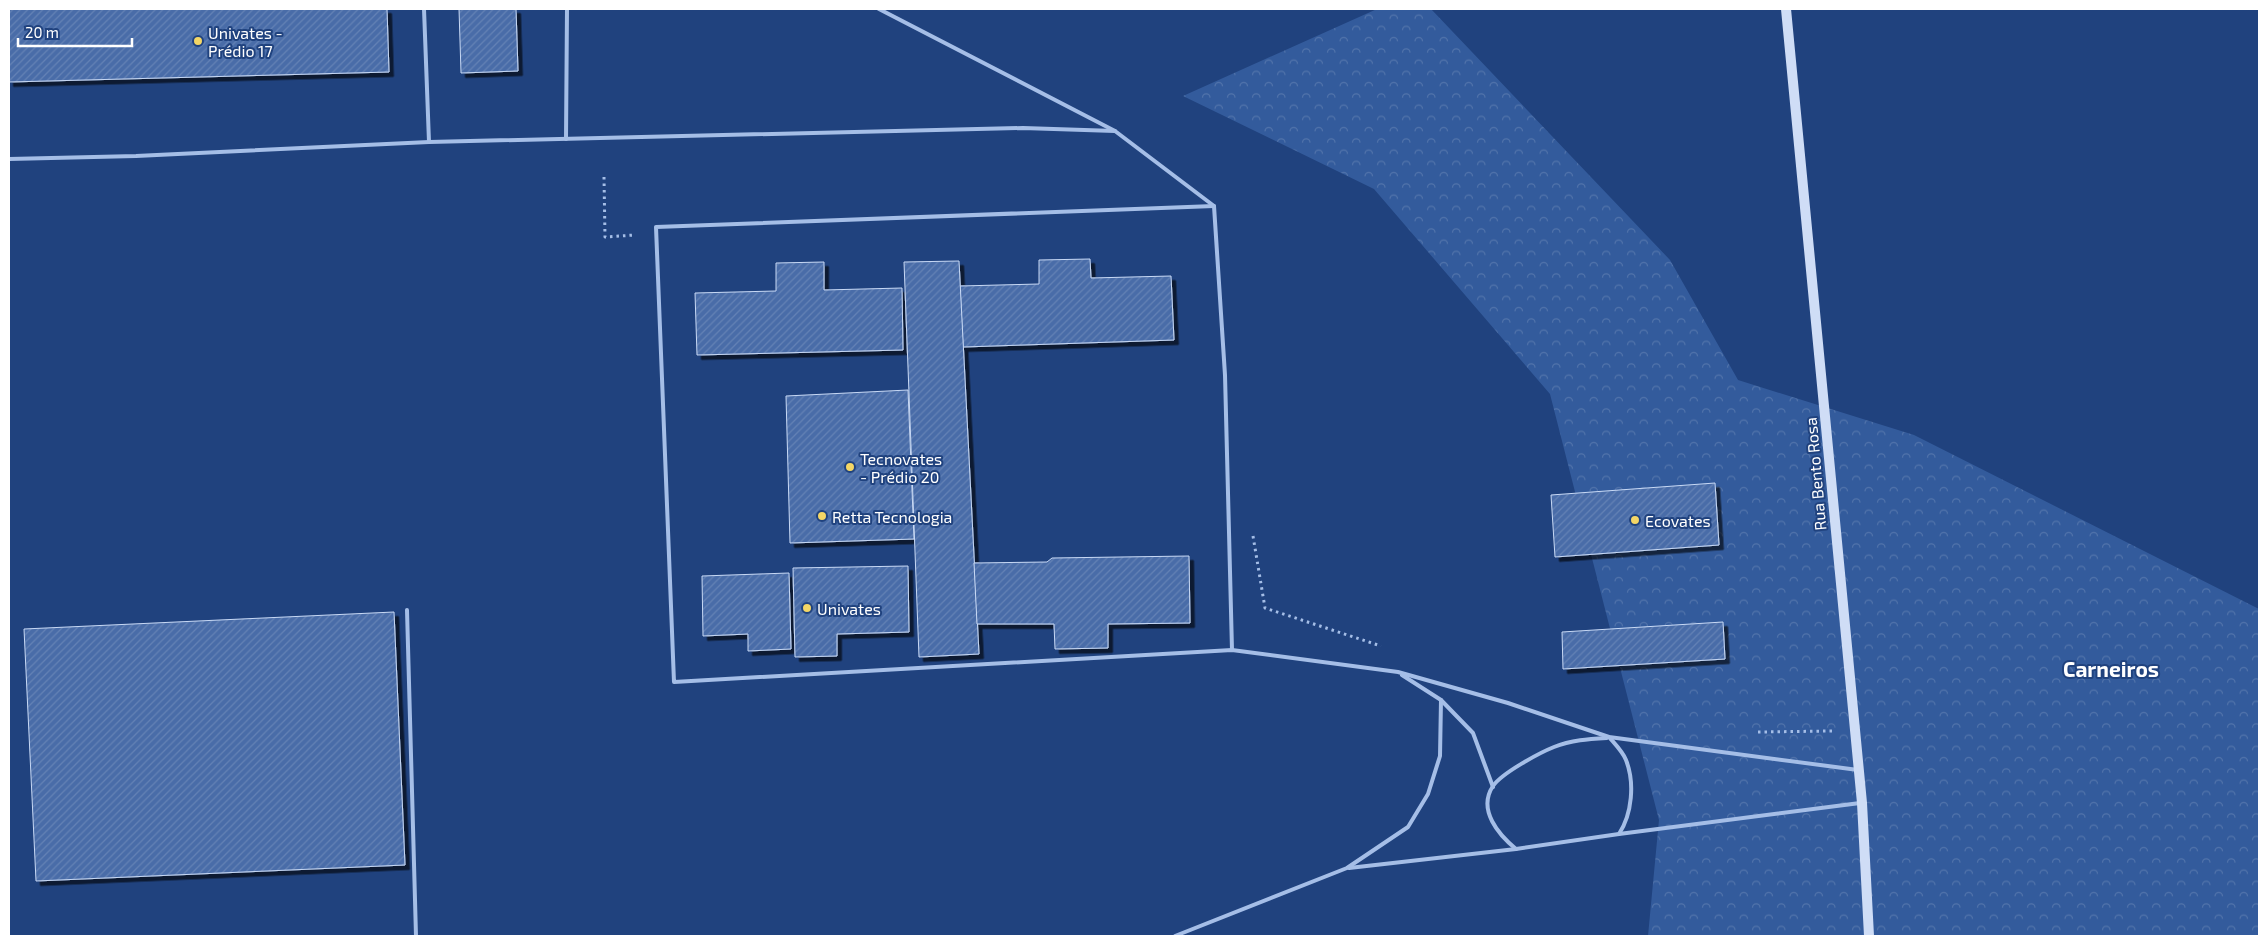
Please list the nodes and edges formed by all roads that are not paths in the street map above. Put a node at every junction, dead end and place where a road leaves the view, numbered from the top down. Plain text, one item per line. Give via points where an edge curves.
1 (424, 9) edge
2 (567, 9) edge
3 (879, 9) edge
4 (1786, 9) edge
5 (1116, 131) junction
6 (566, 139) junction
7 (429, 142) junction
8 (9, 159) edge
9 (1214, 206) junction
10 (407, 610) dead end
11 (1232, 650) junction
12 (1398, 672) junction
13 (1441, 700) junction
14 (1610, 738) junction
15 (1858, 770) junction
16 (1493, 786) junction
17 (1862, 803) junction
18 (1619, 834) junction
19 (1516, 849) junction
20 (1347, 868) junction
21 (416, 936) edge
22 (1175, 936) edge
23 (1869, 936) edge

1 - 7 lane
2 - 6 lane
3 - 5 lane
4 - 15 main road, Rua Bento Rosa
5 - 6 lane via 1005,129
5 - 9 lane
6 - 7 lane
7 - 8 lane
9 - 11 lane via 1225,375
9 - 11 lane via 656,227 674,682
10 - 21 lane
11 - 12 lane
12 - 13 lane
12 - 14 lane via 1508,703
13 - 16 lane via 1474,733
13 - 20 lane via 1440,756 1428,794 1408,827
14 - 15 lane
14 - 16 lane via 1583,739 1555,747 1524,763
14 - 18 lane via 1626,759 1630,775 1627,822
15 - 17 main road, Rua Bento Rosa
16 - 19 lane via 1489,815 1495,829
17 - 18 lane
17 - 23 main road, Rua Bento Rosa
18 - 19 lane
19 - 20 lane
20 - 22 lane

